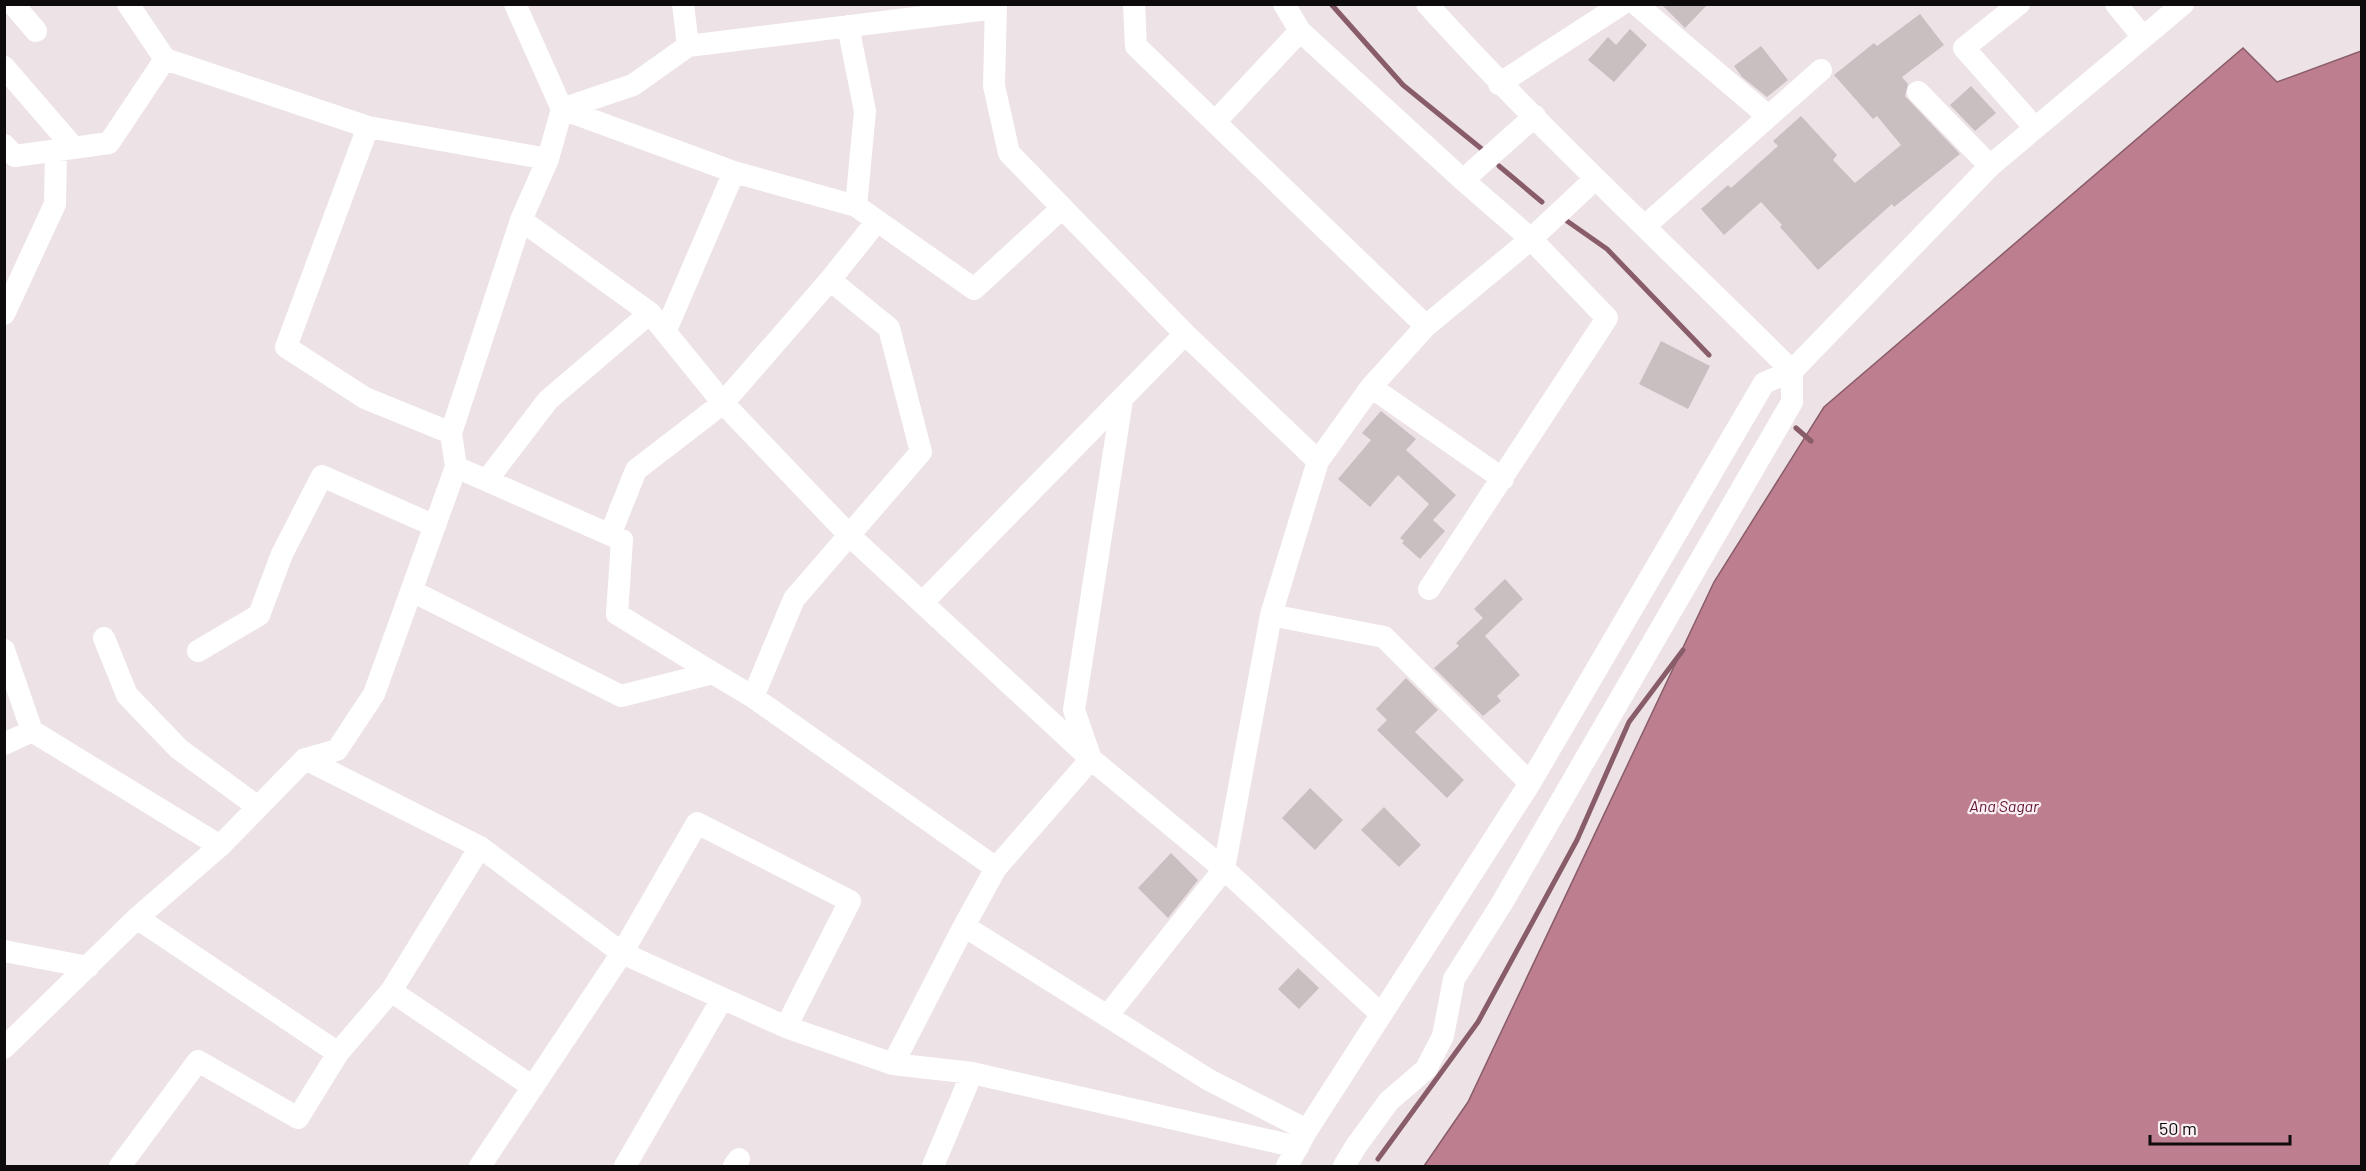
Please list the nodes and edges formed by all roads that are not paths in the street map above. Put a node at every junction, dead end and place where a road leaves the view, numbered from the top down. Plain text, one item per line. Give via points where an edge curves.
1 (13, 4) edge
2 (128, 4) edge
3 (515, 4) edge
4 (683, 4) edge
5 (1134, 4) edge
6 (1284, 4) edge
7 (1427, 4) edge
8 (1622, 4) edge
9 (2019, 4) edge
10 (2116, 4) edge
11 (2183, 4) edge
12 (996, 6) edge
13 (1645, 8) edge
14 (848, 26) junction
15 (36, 31) dead end
16 (1300, 31) junction
17 (2143, 37) junction
18 (688, 46) junction
19 (165, 59) junction
20 (4, 67) edge
21 (1821, 70) dead end
22 (1499, 84) junction
23 (1918, 92) dead end
24 (562, 109) junction
25 (1535, 116) junction
26 (1768, 117) junction
27 (1215, 122) junction
28 (368, 127) junction
29 (2035, 128) junction
30 (4, 146) edge
31 (65, 149) junction
32 (548, 159) junction
33 (1990, 166) junction
34 (734, 172) junction
35 (1595, 179) junction
36 (1463, 180) junction
37 (856, 206) junction
38 (1062, 208) junction
39 (521, 220) junction
40 (877, 221) junction
41 (1646, 226) junction
42 (1531, 239) junction
43 (830, 280) junction
44 (650, 313) junction
45 (4, 314) edge
46 (1426, 326) junction
47 (666, 330) junction
48 (1185, 334) junction
49 (1792, 371) junction
50 (1371, 387) junction
51 (1122, 400) junction
52 (723, 403) junction
53 (1746, 414) junction
54 (451, 433) junction
55 (1772, 434) junction
56 (1115, 447) junction
57 (1064, 459) junction
58 (1318, 461) junction
59 (456, 467) junction
60 (1503, 479) junction
61 (487, 480) junction
62 (435, 526) junction
63 (610, 535) junction
64 (850, 536) junction
65 (1429, 589) dead end
66 (412, 591) junction
67 (922, 603) junction
68 (1271, 615) junction
69 (104, 638) dead end
70 (4, 650) edge
71 (198, 651) dead end
72 (713, 673) junction
73 (753, 697) junction
74 (32, 731) junction
75 (4, 744) edge
76 (337, 750) junction
77 (305, 759) junction
78 (1091, 759) junction
79 (334, 774) junction
80 (1530, 783) junction
81 (258, 807) junction
82 (220, 846) junction
83 (480, 847) junction
84 (996, 868) junction
85 (1224, 869) junction
86 (137, 918) junction
87 (964, 926) junction
88 (4, 951) edge
89 (622, 953) junction
90 (88, 967) junction
91 (392, 991) junction
92 (722, 999) junction
93 (1381, 1014) junction
94 (1108, 1015) junction
95 (786, 1027) junction
96 (4, 1048) edge
97 (338, 1053) junction
98 (893, 1064) junction
99 (972, 1073) junction
100 (533, 1088) junction
101 (1297, 1148) edge
102 (120, 1167) edge
103 (480, 1167) edge
104 (625, 1167) edge
105 (933, 1167) edge
106 (1344, 1167) edge

1 - 15 street
2 - 19 street
3 - 24 street
4 - 18 street
5 - 27 street via 1136,46
6 - 16 street
7 - 22 street
8 - 22 street
9 - 29 street via 1964,48
10 - 17 street
11 - 17 street
12 - 14 street
12 - 38 street via 994,86 1009,153
13 - 26 street
14 - 18 street
14 - 37 street via 865,111
16 - 27 street
16 - 36 street
17 - 29 street
18 - 24 street via 633,85
19 - 28 street
19 - 31 street via 109,143
20 - 31 street
21 - 26 street
22 - 25 street
23 - 33 street
24 - 32 street
24 - 34 street
25 - 35 street
25 - 36 street
26 - 41 street
27 - 46 street
28 - 32 street
28 - 54 street via 286,348 365,398
29 - 33 street
30 - 31 street via 15,156
31 - 45 street via 55,204
32 - 39 street
33 - 49 street
34 - 37 street
34 - 47 street
35 - 41 street
35 - 42 street
36 - 42 street
37 - 40 street
38 - 40 street via 974,289
38 - 48 street
39 - 44 street
39 - 54 street
40 - 43 street
41 - 49 street
42 - 46 street
42 - 60 street via 1607,318
43 - 52 street
43 - 64 street via 889,328 921,452
44 - 47 street
44 - 61 street via 548,400
46 - 50 street
47 - 52 street
48 - 51 street
48 - 58 street
49 - 53 street via 1764,384
49 - 55 street via 1792,402
50 - 58 street
50 - 60 street
51 - 56 street
51 - 57 street
52 - 63 street via 636,470
52 - 64 street
53 - 55 street
53 - 80 street
54 - 59 street
55 - 106 street via 1503,903 1454,979 1443,1036 1426,1069 1389,1101
56 - 57 street
56 - 78 street via 1074,710
57 - 67 street
58 - 68 street
59 - 61 street
59 - 62 street
60 - 65 street
61 - 63 street
62 - 66 street
62 - 71 street via 322,476 282,554 259,615
63 - 72 street via 622,540 617,614
64 - 67 street
64 - 73 street via 794,598
66 - 72 street via 621,696
66 - 76 street via 374,694
67 - 78 street
68 - 80 street via 1384,637
68 - 85 street
69 - 81 street via 127,695 179,749
70 - 74 street
72 - 73 street
73 - 84 street
74 - 75 street
74 - 82 street
76 - 77 street
76 - 79 street
77 - 79 street
77 - 81 street
78 - 84 street
78 - 85 street
79 - 83 street
80 - 93 street
81 - 82 street
82 - 86 street
83 - 89 street
83 - 91 street
84 - 87 street
85 - 93 street
85 - 94 street
86 - 90 street
86 - 97 street
87 - 94 street
87 - 98 street
88 - 90 street
89 - 92 street
89 - 95 street via 697,824 850,900
89 - 100 street
90 - 96 street
91 - 97 street
91 - 100 street
92 - 95 street
92 - 104 street
93 - 101 street
94 - 101 street via 1209,1080
95 - 98 street
97 - 102 street via 298,1118 198,1061
98 - 99 street
99 - 101 street
99 - 105 street
100 - 103 street

